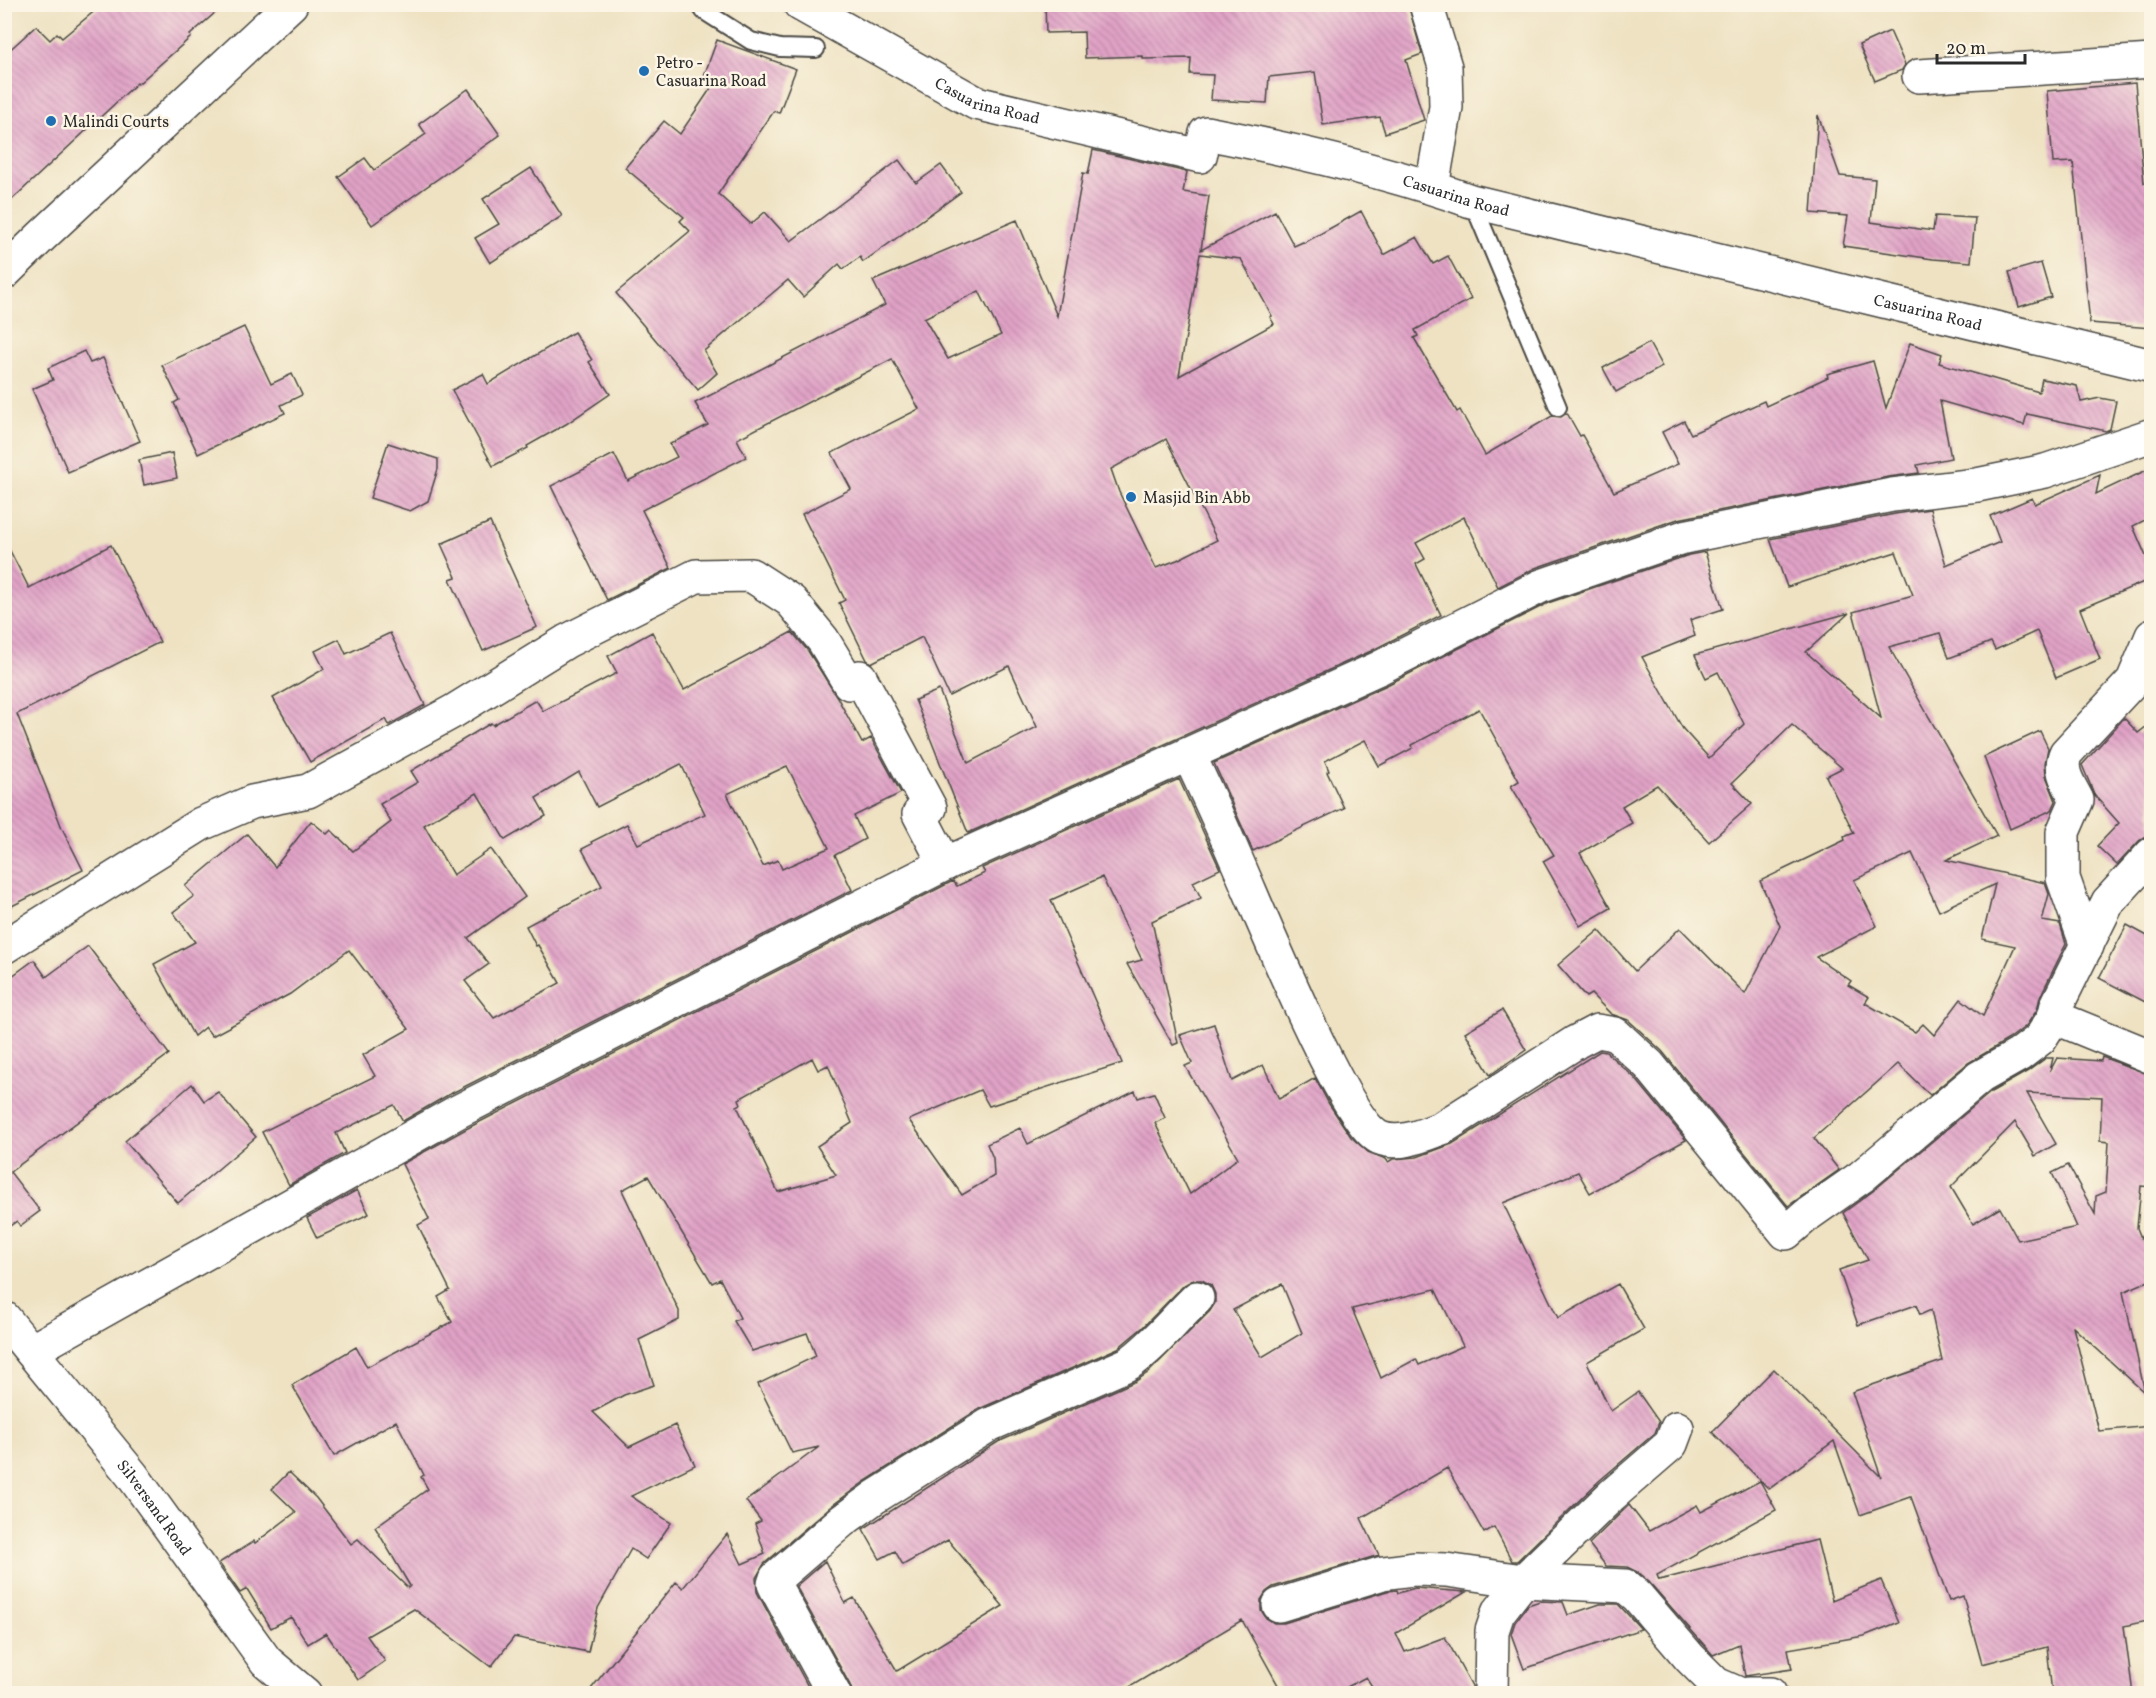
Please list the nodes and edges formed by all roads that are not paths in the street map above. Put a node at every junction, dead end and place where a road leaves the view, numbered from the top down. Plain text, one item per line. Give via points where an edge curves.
1 (291, 4) edge
2 (699, 4) edge
3 (800, 4) edge
4 (1426, 4) edge
5 (816, 49) dead end
6 (2151, 61) edge
7 (1919, 76) dead end
8 (1432, 187) junction
9 (1471, 201) junction
10 (4, 273) edge
11 (2151, 366) edge
12 (1558, 407) dead end
13 (2151, 435) edge
14 (2151, 636) edge
15 (1189, 755) junction
16 (2151, 854) edge
17 (945, 864) junction
18 (2087, 946) junction
19 (4, 947) edge
20 (2054, 1017) junction
21 (2151, 1057) edge
22 (1197, 1298) dead end
23 (4, 1318) edge
24 (30, 1351) junction
25 (1677, 1428) dead end
26 (1523, 1581) junction
27 (1279, 1605) dead end
28 (305, 1694) edge
29 (834, 1694) edge
30 (1491, 1694) edge
31 (1738, 1694) edge
32 (1749, 1694) edge
33 (1770, 1694) edge

1 - 10 street
2 - 5 lane via 751,41 780,48
3 - 8 street, Casuarina Road via 976,103 1200,156 1206,133
4 - 8 street via 1445,67 1446,107
6 - 7 street
8 - 9 street, Casuarina Road
9 - 11 street, Casuarina Road
9 - 12 lane
13 - 15 street via 2045,471 1977,485 1892,495 1684,537 1541,586 1379,668
14 - 18 street via 2133,681 2062,760 2062,769 2077,800 2064,832 2063,878
15 - 17 street
15 - 20 street via 1306,1019 1350,1101 1370,1131 1381,1138 1396,1141 1442,1128 1576,1041 1597,1031 1615,1034 1649,1065 1786,1233 1861,1177 1980,1077 2040,1039
16 - 18 street via 2108,902
17 - 19 street via 919,814 930,808 860,677 849,682 823,640 791,601 751,575 696,576 567,641 454,711 308,791 252,802 201,824
17 - 24 street via 457,1112
18 - 20 street
20 - 21 street
22 - 29 street via 1147,1351 1128,1364 989,1425 875,1497 776,1578 777,1590
23 - 24 street, Silversand Road
24 - 28 street, Silversand Road via 132,1475 267,1661
25 - 26 street via 1671,1444
26 - 27 street via 1414,1569 1383,1573
26 - 30 street via 1498,1613 1492,1631
26 - 31 street via 1625,1586 1716,1684
32 - 33 street

